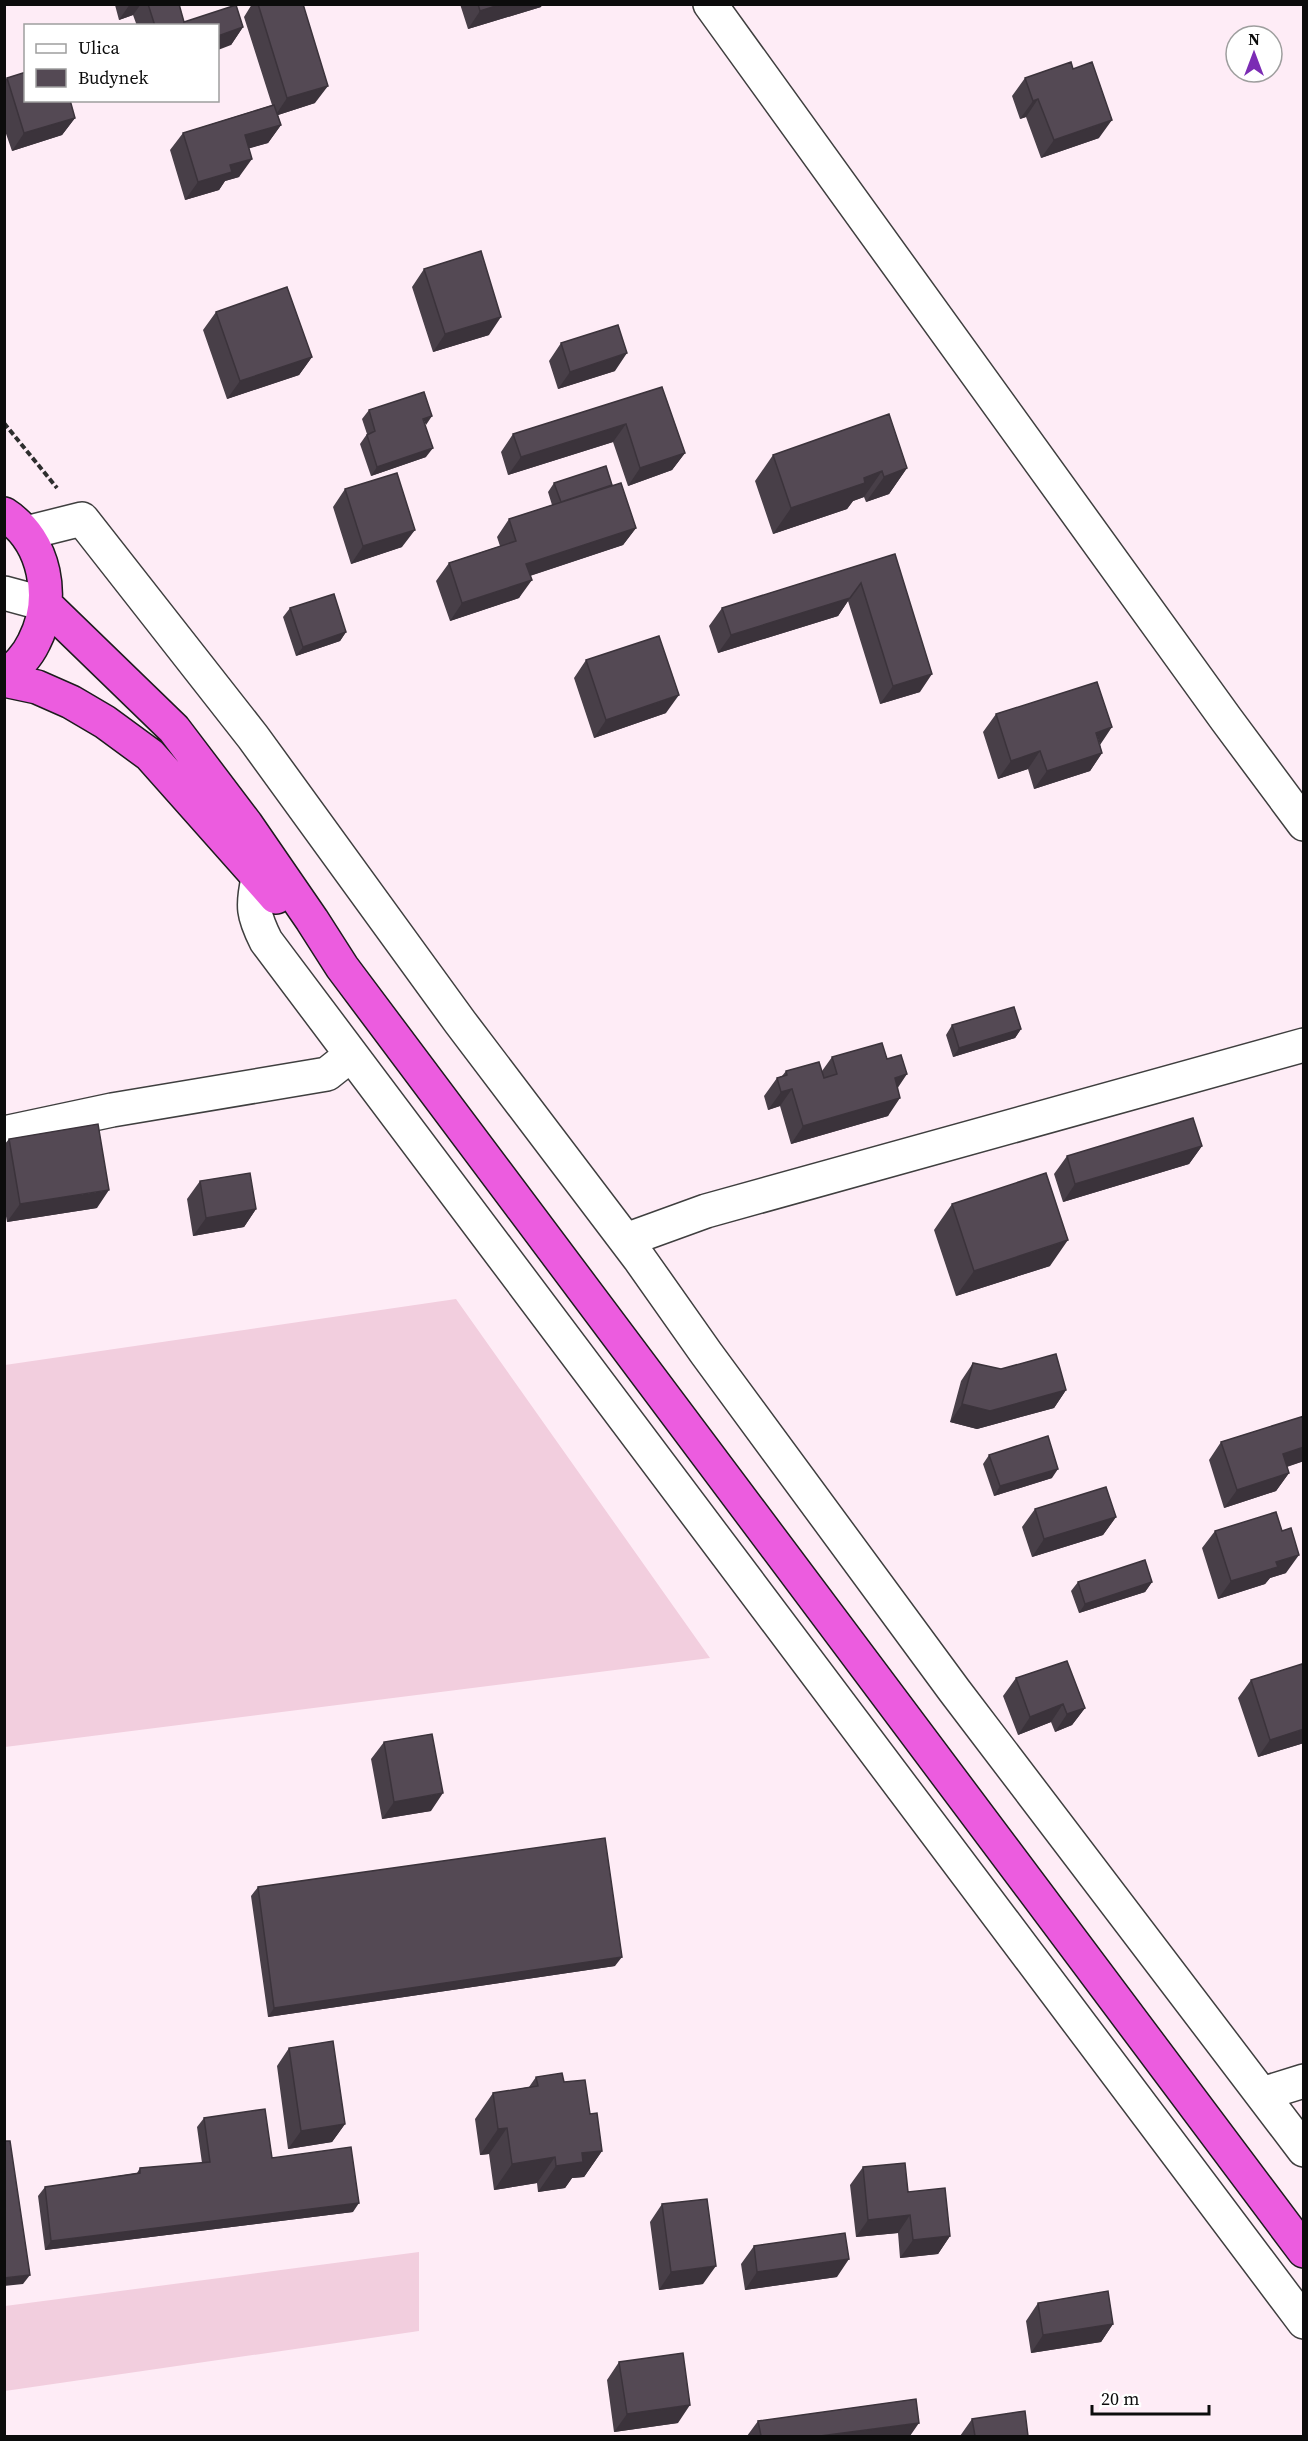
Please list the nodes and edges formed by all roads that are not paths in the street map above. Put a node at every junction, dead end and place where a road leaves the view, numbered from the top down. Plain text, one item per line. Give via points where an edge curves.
1 (711, 4) edge
2 (15, 523) edge
3 (4, 593) edge
4 (45, 604) junction
5 (4, 679) edge
6 (1304, 824) edge
7 (258, 879) junction
8 (342, 967) junction
9 (1304, 1045) edge
10 (351, 1055) junction
11 (4, 1133) edge
12 (626, 1240) junction
13 (1062, 1929) junction
14 (1027, 1953) junction
15 (1304, 2081) edge
16 (1262, 2094) junction
17 (1304, 2150) edge
18 (1304, 2251) edge
19 (1304, 2322) edge

1 - 6 street
2 - 4 highway via 34,545 44,572
2 - 12 street via 82,519 253,737 460,1022
3 - 4 street
4 - 5 highway via 34,643
4 - 8 highway via 174,729 246,824
5 - 7 highway via 37,687 71,702 150,755
7 - 8 highway
7 - 10 street via 253,903 255,920
8 - 13 highway
9 - 12 street via 706,1211
10 - 11 street via 327,1074 112,1110
10 - 14 street
12 - 16 street via 948,1682
13 - 14 street
13 - 18 highway
14 - 19 street
15 - 16 street
16 - 17 street

